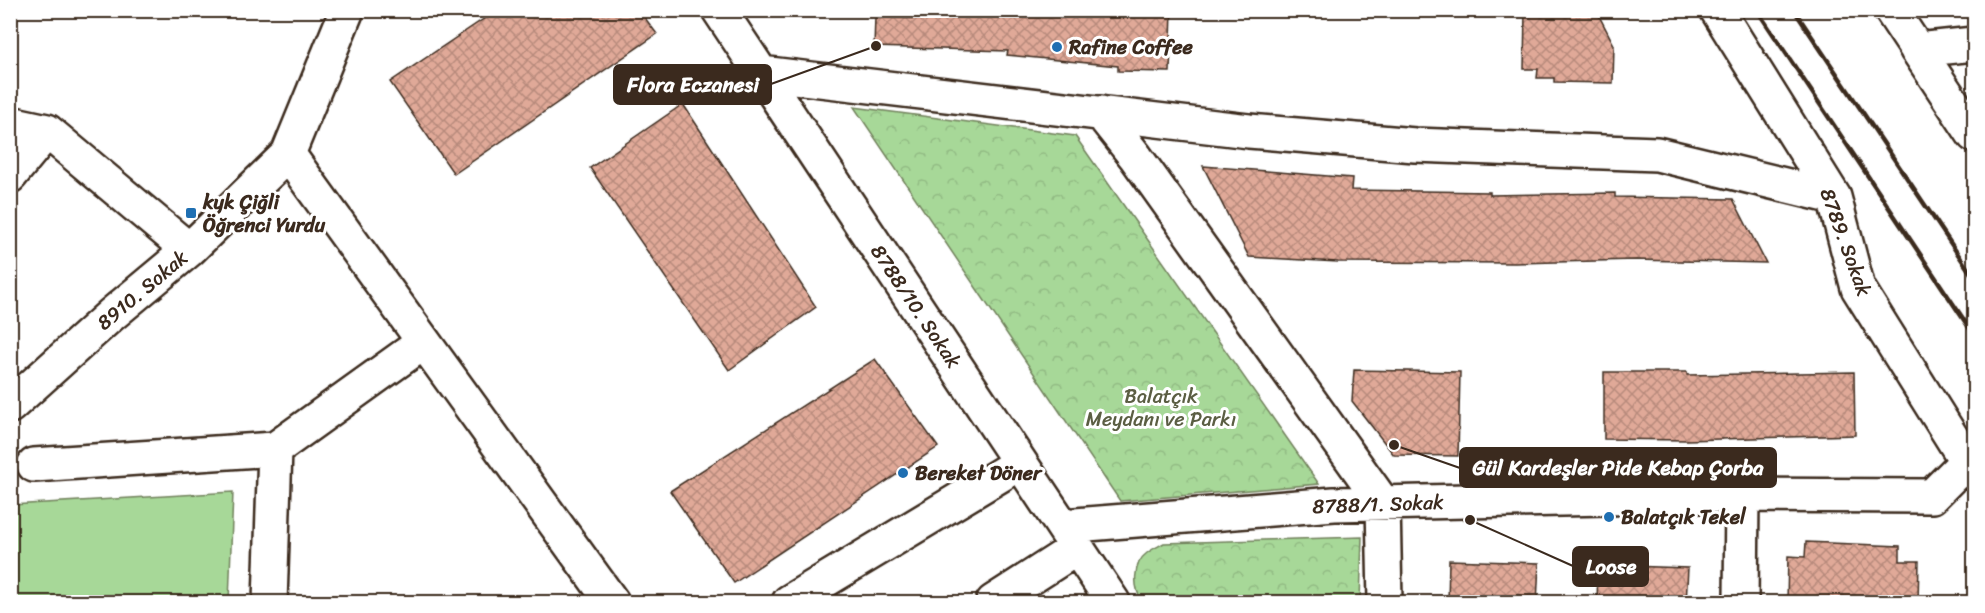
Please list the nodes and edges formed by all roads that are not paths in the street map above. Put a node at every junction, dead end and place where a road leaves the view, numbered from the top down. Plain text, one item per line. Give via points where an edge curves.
1 (348, 10) edge
2 (719, 10) edge
3 (1717, 10) edge
4 (1891, 10) edge
5 (1974, 44) edge
6 (1917, 50) junction
7 (761, 73) junction
8 (1101, 113) junction
9 (10, 123) edge
10 (47, 131) junction
11 (1974, 135) edge
12 (288, 154) junction
13 (10, 176) edge
14 (1834, 197) junction
15 (189, 250) junction
16 (424, 342) junction
17 (10, 406) edge
18 (275, 448) junction
19 (1020, 463) junction
20 (34, 465) dead end
21 (1971, 467) edge
22 (1742, 495) junction
23 (1383, 503) junction
24 (1070, 537) junction
25 (270, 603) edge
26 (612, 603) edge
27 (789, 603) edge
28 (993, 603) edge
29 (1113, 603) edge
30 (1385, 603) edge
31 (1741, 603) edge

1 - 12 street, 8910. Sokak
2 - 7 street, 8788/10. Sokak
3 - 14 street, 8789. Sokak
4 - 6 street
5 - 6 street
6 - 11 street
7 - 8 street
7 - 19 street, 8788/10. Sokak
8 - 14 street via 1415,146 1657,154
8 - 23 street
9 - 10 street
10 - 13 street
10 - 15 street
12 - 15 street, 8910. Sokak
12 - 16 street
14 - 21 street, 8789. Sokak via 1858,288
15 - 17 street, 8910. Sokak
16 - 18 street
16 - 26 street
18 - 20 street
18 - 25 street
19 - 24 street, 8788/10. Sokak
19 - 27 street
21 - 22 street, 8788/1. Sokak via 1932,496
22 - 23 street, 8788/1. Sokak
22 - 31 street
23 - 24 street, 8788/1. Sokak via 1334,504
23 - 30 street
24 - 28 street
24 - 29 street, 8788/10. Sokak

